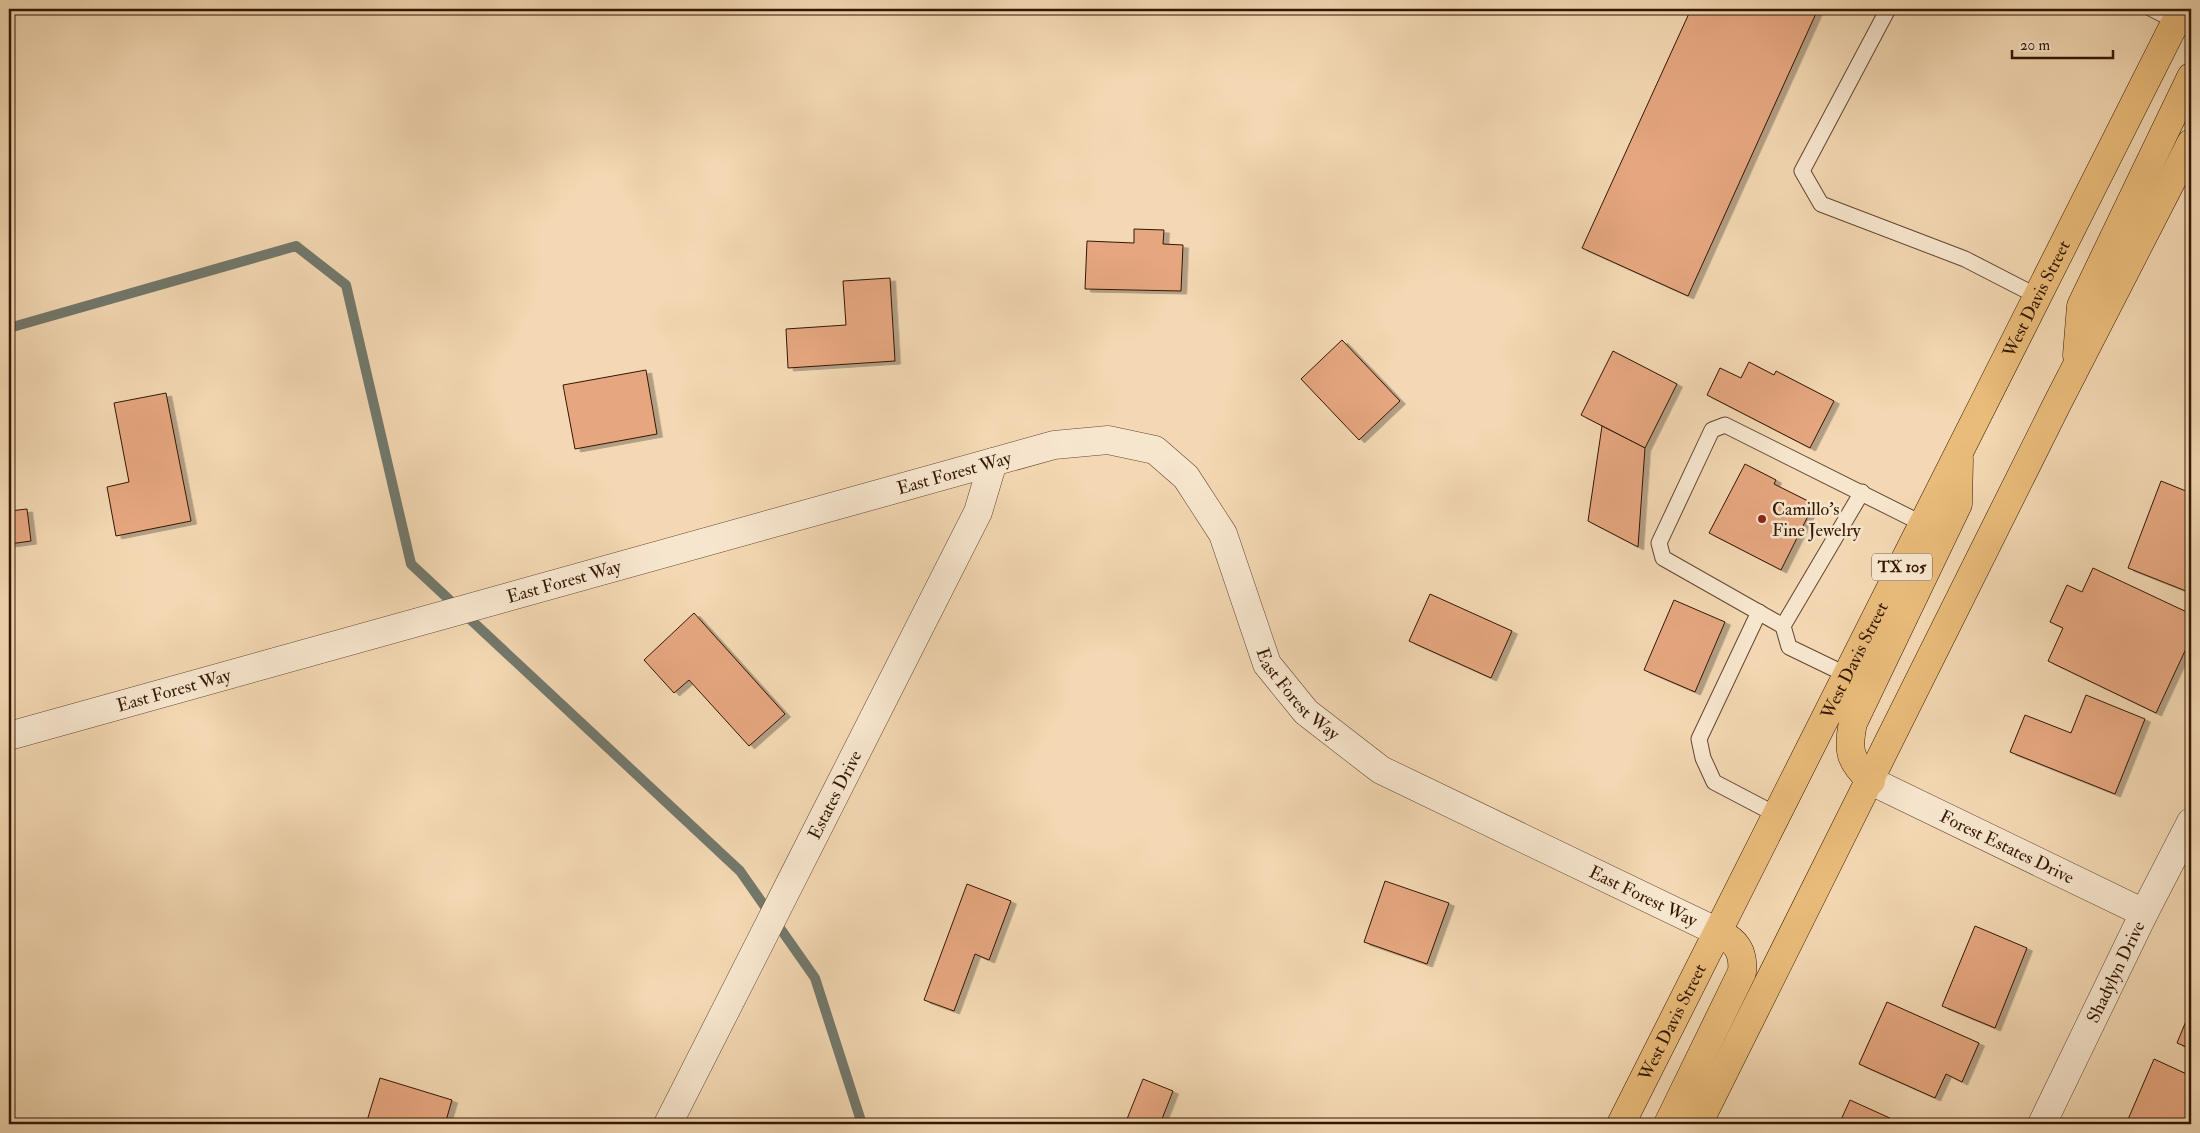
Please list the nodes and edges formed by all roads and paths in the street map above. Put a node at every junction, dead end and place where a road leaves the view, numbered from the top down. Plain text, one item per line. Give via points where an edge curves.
1 (1888, 9) edge
2 (2152, 9) edge
3 (2183, 23) edge
4 (2191, 78) edge
5 (2191, 143) edge
6 (2038, 296) junction
7 (2076, 366) junction
8 (1959, 453) junction
9 (993, 462) junction
10 (1862, 492) junction
11 (1923, 524) junction
12 (1759, 612) junction
13 (1783, 626) junction
14 (1847, 675) junction
15 (9, 736) edge
16 (1871, 780) junction
17 (1777, 815) junction
18 (2191, 822) edge
19 (2144, 913) junction
20 (1718, 932) junction
21 (668, 1124) edge
22 (1621, 1124) edge
23 (1668, 1124) edge
24 (1698, 1124) edge
25 (2042, 1124) edge

1 - 6 lane via 1802,170 1821,204 1965,259
2 - 3 lane
3 - 6 main road, West Davis Street / TX 105
4 - 7 main road via 2081,306
5 - 7 main road
6 - 8 main road, West Davis Street / TX 105
7 - 16 main road
8 - 11 main road, West Davis Street / TX 105
8 - 16 main road via 1958,504 1853,723 1849,743 1854,765
9 - 15 street, East Forest Way
9 - 20 street, East Forest Way via 1054,445 1108,440 1155,450 1186,476 1224,534 1267,664 1306,712 1381,770
9 - 21 street, Estates Drive via 978,512
10 - 11 lane
10 - 12 lane via 1724,424 1712,430 1659,543 1663,558
10 - 13 lane
11 - 14 main road, West Davis Street / TX 105
12 - 13 lane
12 - 17 lane via 1699,739 1714,782
13 - 14 lane via 1790,646
14 - 17 main road, West Davis Street / TX 105
16 - 19 street, Forest Estates Drive
16 - 24 main road
17 - 20 main road, West Davis Street / TX 105
18 - 19 street, Shadylyn Drive
19 - 25 street, Shadylyn Drive
20 - 22 main road, West Davis Street / TX 105
20 - 23 main road via 1731,938 1739,948 1742,972

